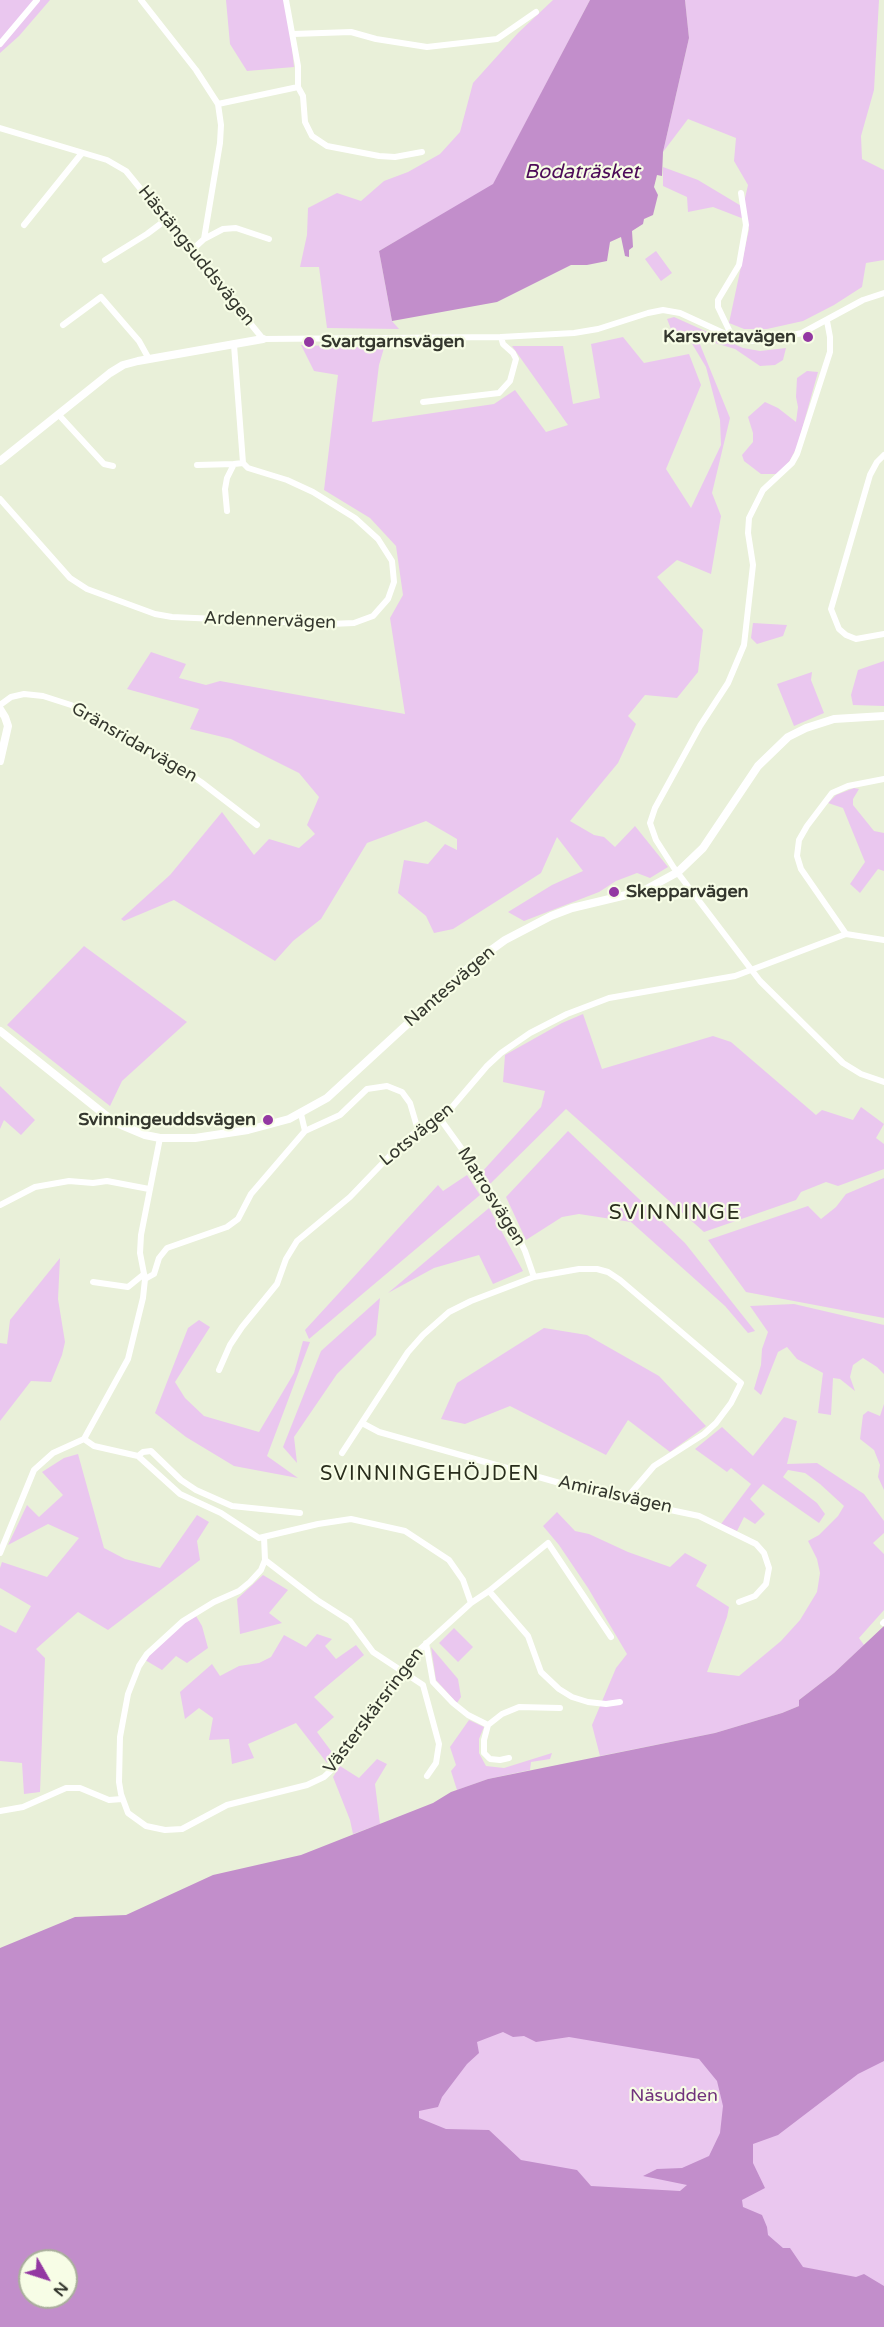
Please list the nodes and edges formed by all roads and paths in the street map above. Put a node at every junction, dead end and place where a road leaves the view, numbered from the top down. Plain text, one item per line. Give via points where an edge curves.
1 (36, 0) edge
2 (141, 0) edge
3 (286, 0) edge
4 (536, 12) dead end
5 (293, 34) junction
6 (0, 44) edge
7 (298, 87) junction
8 (218, 104) junction
9 (0, 128) edge
10 (422, 152) dead end
11 (82, 153) junction
12 (741, 193) dead end
13 (167, 219) junction
14 (24, 225) dead end
15 (204, 239) junction
16 (269, 239) dead end
17 (192, 250) junction
18 (105, 260) dead end
19 (884, 293) edge
20 (827, 321) junction
21 (63, 325) dead end
22 (730, 336) junction
23 (501, 337) junction
24 (263, 339) junction
25 (234, 345) junction
26 (149, 359) junction
27 (423, 402) dead end
28 (58, 414) junction
29 (884, 455) edge
30 (0, 461) edge
31 (243, 463) junction
32 (234, 464) junction
33 (197, 465) dead end
34 (112, 466) dead end
35 (0, 499) edge
36 (227, 511) dead end
37 (884, 634) edge
38 (0, 707) edge
39 (884, 716) edge
40 (0, 761) edge
41 (884, 778) edge
42 (257, 825) dead end
43 (678, 872) junction
44 (846, 934) junction
45 (884, 939) edge
46 (751, 971) junction
47 (0, 1031) edge
48 (884, 1082) edge
49 (301, 1114) junction
50 (441, 1120) junction
51 (418, 1130) junction
52 (305, 1131) junction
53 (160, 1138) junction
54 (149, 1190) junction
55 (0, 1205) edge
56 (145, 1276) junction
57 (534, 1277) junction
58 (93, 1282) dead end
59 (219, 1370) dead end
60 (362, 1423) junction
61 (84, 1439) junction
62 (342, 1453) dead end
63 (138, 1456) junction
64 (625, 1500) junction
65 (300, 1513) dead end
66 (264, 1538) junction
67 (0, 1553) edge
68 (265, 1560) junction
69 (489, 1591) junction
70 (739, 1602) dead end
71 (471, 1603) junction
72 (612, 1637) dead end
73 (426, 1643) junction
74 (404, 1671) junction
75 (620, 1702) dead end
76 (560, 1708) dead end
77 (488, 1725) junction
78 (509, 1758) dead end
79 (428, 1776) dead end
80 (122, 1799) junction
81 (0, 1811) edge

1 - 6 street
2 - 8 street
3 - 5 street
4 - 5 street via 497,39 427,47 351,32
5 - 7 street
7 - 8 street
7 - 10 street via 306,128 323,145 379,156
8 - 15 street via 220,143
9 - 11 street, Hästängsuddsvägen
11 - 13 street, Hästängsuddsvägen via 126,171
11 - 14 street
12 - 22 street via 746,225 740,261 718,300
13 - 17 street, Hästängsuddsvägen
13 - 18 street
15 - 16 street via 223,229 236,228
15 - 17 street
17 - 24 street, Hästängsuddsvägen
19 - 20 street, Hästängsuddsvägen
20 - 22 street, Hästängsuddsvägen via 802,333 773,340 748,341
20 - 43 street via 831,352 797,454 763,490 749,518 753,565 744,645 728,683 700,726 650,823 656,840
21 - 26 street via 101,297 128,326
22 - 23 street, Hästängsuddsvägen via 680,313 663,310 589,331
23 - 24 street, Hästängsuddsvägen
23 - 27 street via 516,359 510,381 499,393
24 - 25 street
25 - 26 street
25 - 31 street
26 - 28 street via 118,368
28 - 30 street
28 - 34 street via 104,464
29 - 37 street via 870,475 831,609 839,629 846,635 856,639
31 - 32 street, Ardennervägen
31 - 35 street, Ardennervägen via 313,492 355,518 378,539 392,561 395,575 391,594 378,612 354,623 330,624 155,614 87,589 70,578
32 - 33 street, Ardennervägen
32 - 36 street via 225,489
38 - 40 street via 8,726
38 - 42 street, Gränsridarvägen via 11,697 24,694 71,705 193,776
39 - 43 street, Nantesvägen via 834,719 806,728 782,742 758,766 698,854
41 - 44 street via 836,791 811,819 799,840 797,856 801,869
43 - 46 street
43 - 49 street, Nantesvägen via 643,891 551,916 505,940 476,961 327,1098
44 - 45 street
44 - 46 street, Lotsvägen
46 - 48 street via 843,1063
46 - 50 street, Lotsvägen via 609,998 567,1014 501,1053
47 - 53 street, Nantesvägen via 114,1122
49 - 52 street
49 - 53 street, Nantesvägen via 248,1130 195,1138
50 - 51 street, Lotsvägen
50 - 57 street, Matrosvägen via 514,1228
51 - 52 street via 408,1098 387,1086 367,1089 340,1115
51 - 59 street, Lotsvägen via 341,1205 297,1241 277,1284 242,1327
52 - 56 street via 251,1194 238,1219 227,1227 167,1248 154,1274
53 - 54 street
54 - 55 street via 107,1181 69,1181 35,1187
54 - 56 street via 140,1245
56 - 58 street via 128,1287
56 - 61 street via 128,1359
57 - 60 street via 471,1301 437,1322 402,1361
57 - 64 street via 579,1269 608,1272 741,1383 716,1423 654,1466
60 - 62 street
60 - 64 street, Amiralsvägen via 380,1432
61 - 63 street via 94,1446
61 - 67 street via 53,1453 37,1466
63 - 65 street via 151,1451 181,1480 232,1506
63 - 66 street via 180,1494
64 - 70 street, Amiralsvägen via 699,1516 759,1546 768,1563 767,1582 759,1593
66 - 68 street
66 - 71 street via 343,1519 405,1531 449,1560 463,1580
68 - 74 street via 350,1621 373,1652
68 - 80 street via 261,1570 242,1588 183,1621 142,1660 128,1694 120,1737
69 - 71 street, Västerskärsringen
69 - 72 street, Västerskärsringen via 548,1542
69 - 75 street via 528,1636 541,1672 559,1689 588,1702
71 - 73 street, Västerskärsringen
73 - 74 street, Västerskärsringen
73 - 77 street via 433,1682 468,1715
74 - 79 street via 423,1685 439,1744 436,1763
74 - 80 street, Västerskärsringen via 335,1768 318,1781 227,1805 178,1830 142,1825
76 - 77 street via 519,1707
77 - 78 street via 484,1753 490,1759
80 - 81 street via 109,1800 70,1788 23,1807

